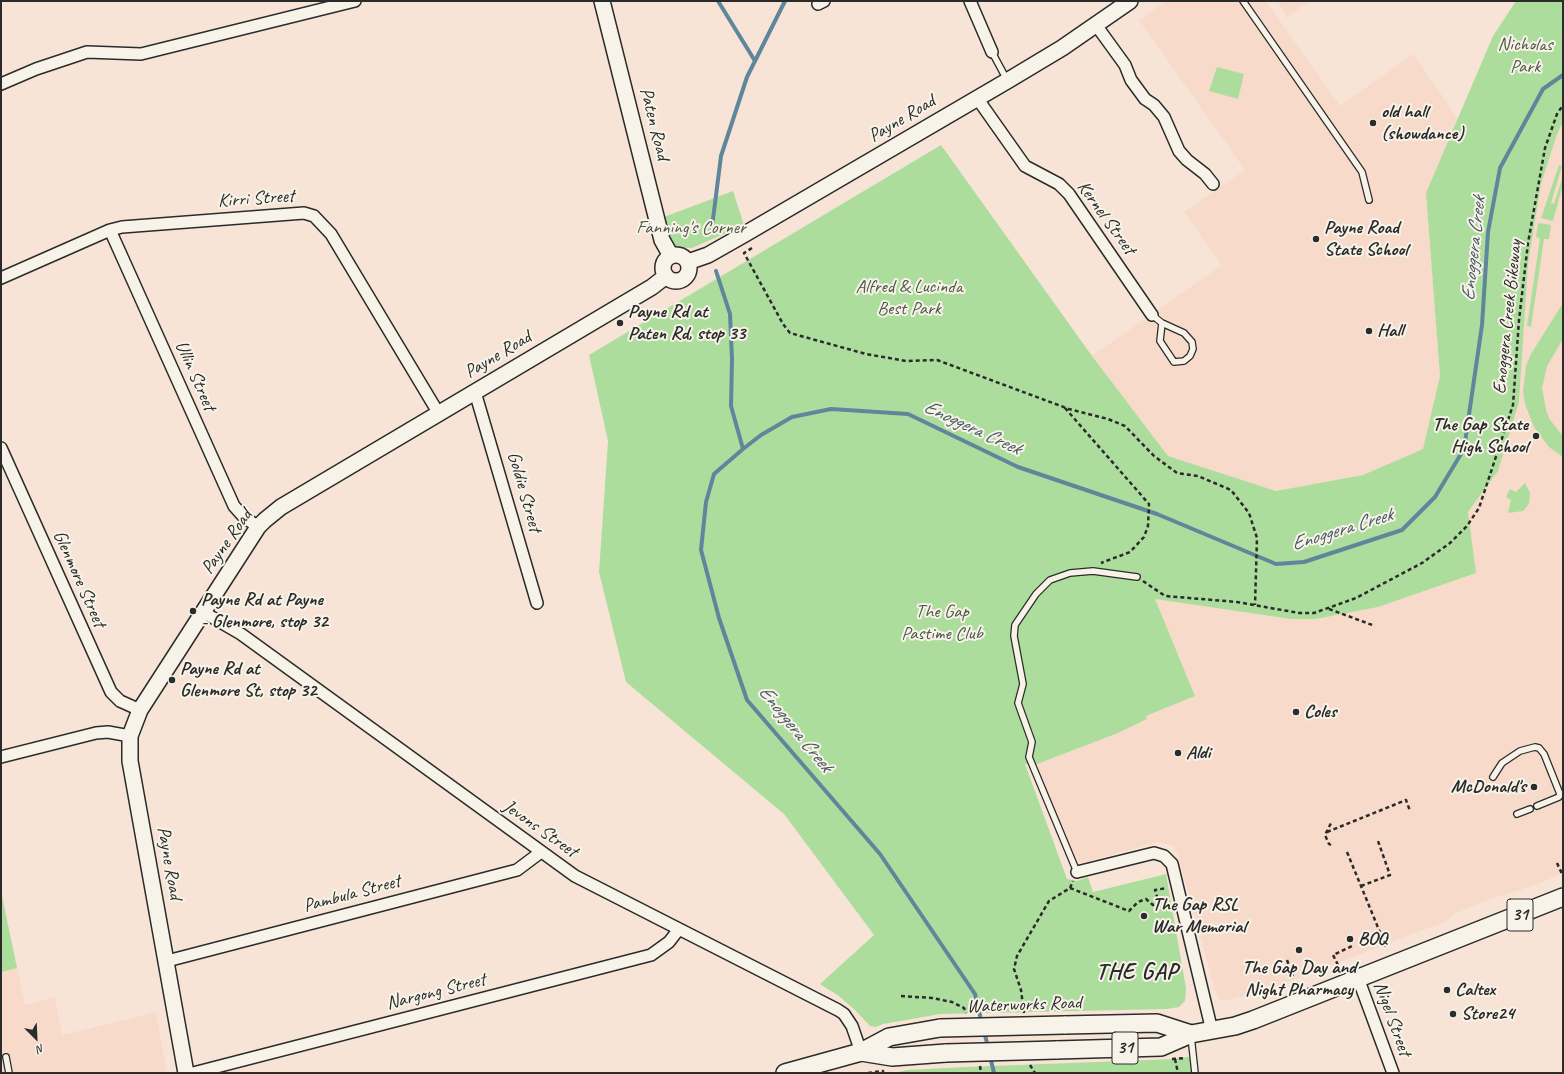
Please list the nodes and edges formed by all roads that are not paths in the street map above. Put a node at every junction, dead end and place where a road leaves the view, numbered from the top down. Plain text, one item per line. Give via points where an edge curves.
1 (355, 1) edge
2 (602, 1) edge
3 (970, 1) edge
4 (1243, 1) edge
5 (1127, 2) edge
6 (1096, 25) junction
7 (992, 52) joint
8 (1007, 81) junction
9 (1, 84) edge
10 (977, 98) junction
11 (1213, 184) dead end
12 (1369, 200) dead end
13 (110, 230) junction
14 (671, 256) junction
15 (688, 262) junction
16 (666, 276) junction
17 (1, 278) edge
18 (1152, 315) joint
19 (1162, 323) junction
20 (475, 392) junction
21 (439, 414) junction
22 (1, 448) edge
23 (258, 527) junction
24 (1138, 577) road end
25 (537, 603) dead end
26 (203, 612) junction
27 (140, 710) junction
28 (130, 736) junction
29 (1, 757) edge
30 (1493, 777) dead end
31 (1536, 806) dead end
32 (1530, 809) dead end
33 (1517, 814) dead end
34 (541, 852) junction
35 (1077, 872) joint
36 (1563, 897) edge
37 (679, 929) junction
38 (167, 961) junction
39 (1358, 978) junction
40 (1212, 1031) junction
41 (1191, 1034) junction
42 (861, 1052) junction
43 (6, 1057) dead end
44 (9, 1073) edge
45 (186, 1073) edge
46 (193, 1073) edge
47 (785, 1073) edge
48 (1195, 1073) edge
49 (1393, 1073) edge

1 - 9 street via 141,54 87,52
2 - 14 main road, Paten Road via 662,240
3 - 7 street
4 - 12 lane via 1362,172
5 - 6 main road, Payne Road
6 - 8 main road, Payne Road
6 - 11 street via 1125,65 1131,80 1145,99 1164,117 1179,151
7 - 8 lane
8 - 10 main road, Payne Road
10 - 15 main road, Payne Road via 708,255
10 - 18 street, Kernel Street via 1025,166 1059,184 1069,194
13 - 17 street, Kirri Street
13 - 21 street, Kirri Street via 304,213 314,216 332,234
13 - 23 street, Ullin Street via 234,506 242,516
14 - 15 main road via 680,255
14 - 16 main road via 664,265
15 - 16 main road via 688,273 682,280 672,280
16 - 20 main road, Payne Road via 652,287
18 - 19 lane
19 - 19 lane via 1184,333 1192,342 1193,349 1184,361 1174,362 1160,341
20 - 21 main road, Payne Road
20 - 25 street, Goldie Street
21 - 23 main road, Payne Road via 281,507
22 - 27 street, Glenmore Street via 111,692 120,701
23 - 26 main road, Payne Road
24 - 35 lane via 1095,571 1070,573 1050,580 1036,594 1015,625 1014,636 1023,684 1018,703 1032,742 1029,757
26 - 27 main road, Payne Road
26 - 34 street, Jevons Street via 241,634
27 - 28 main road, Payne Road
28 - 29 street via 108,732 96,733
28 - 38 main road, Payne Road via 130,761
30 - 31 lane via 1502,763 1520,751 1539,748 1544,754 1560,794 1559,797
32 - 33 lane
34 - 37 street, Jevons Street via 575,876
34 - 38 street, Pambula Street via 517,870
35 - 40 street via 1154,853 1164,856 1172,864
36 - 39 main road, Waterworks Road / 31
37 - 42 street, Jevons Street via 844,1014 852,1026
37 - 46 street, Nargong Street via 669,942 651,955
38 - 45 main road, Payne Road
39 - 40 main road, Waterworks Road / 31 via 1253,1020
39 - 49 street, Nigel Street
40 - 41 main road, Waterworks Road / 31
41 - 42 main road, Waterworks Road / 31, bridge via 1161,1047 892,1057
41 - 42 main road, Waterworks Road / 31, bridge via 1157,1023 940,1028 889,1037
41 - 48 lane
42 - 47 main road, Waterworks Road / 31
43 - 44 lane

